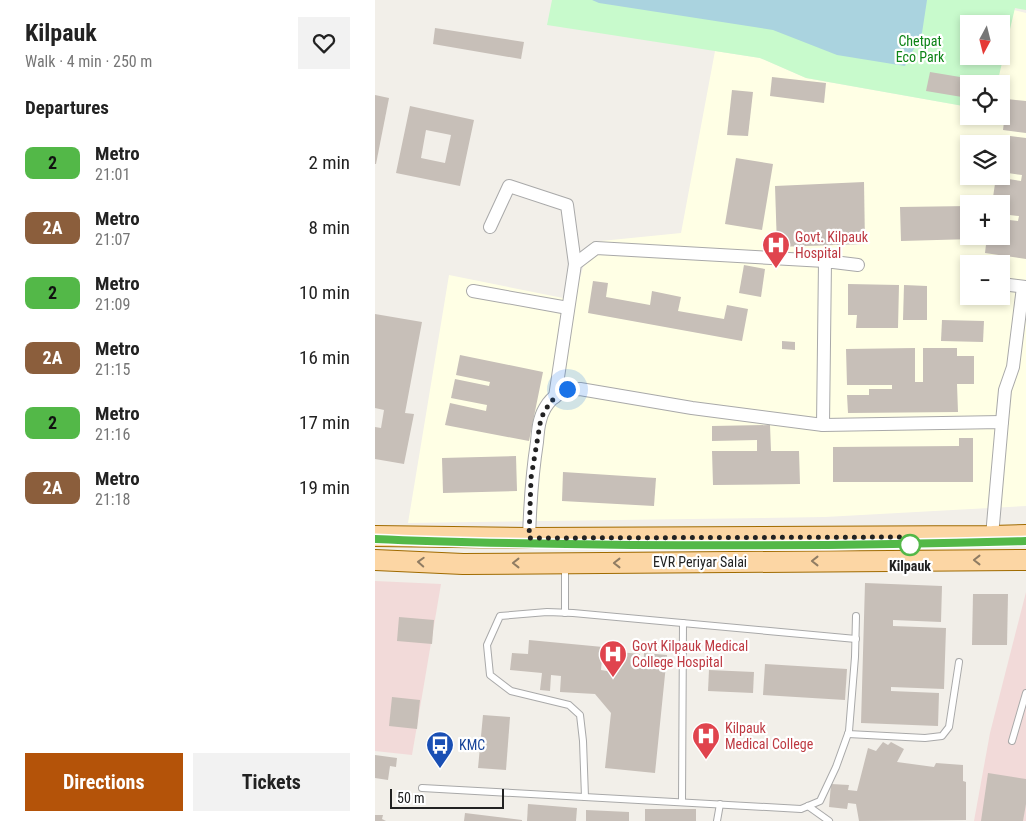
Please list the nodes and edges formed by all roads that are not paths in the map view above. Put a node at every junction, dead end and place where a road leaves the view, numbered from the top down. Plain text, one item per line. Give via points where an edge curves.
1 (490, 227) dead end
2 (825, 261) junction
3 (575, 264) junction
4 (858, 265) dead end
5 (1010, 285) edge
6 (1024, 287) edge
7 (473, 290) dead end
8 (568, 308) junction
9 (555, 397) junction
10 (1002, 422) junction
11 (823, 424) junction
12 (1026, 535) edge
13 (377, 536) edge
14 (992, 536) junction
15 (529, 538) junction
16 (646, 538) junction
17 (377, 560) edge
18 (1026, 560) edge
19 (648, 562) junction
20 (565, 563) junction
21 (565, 613) junction
22 (857, 616) dead end
23 (683, 623) junction
24 (856, 639) junction
25 (959, 662) dead end
26 (1026, 693) edge
27 (848, 734) junction
28 (1012, 741) dead end
29 (422, 788) dead end
30 (585, 797) junction
31 (682, 802) junction
32 (720, 804) junction
33 (808, 806) junction
34 (717, 821) edge
35 (829, 821) edge

1 - 3 street via 509,186 567,205
2 - 3 street via 596,248
2 - 4 street
2 - 11 street
3 - 8 street
5 - 6 street
6 - 10 street
7 - 8 street
8 - 9 street
9 - 11 street via 567,389 580,389 692,408
9 - 15 street via 541,418 531,478
10 - 11 street
10 - 14 street
12 - 14 main road, EVR Periyar Salai
13 - 15 main road, EVR Periyar Salai
13 - 17 main road
14 - 16 main road, EVR Periyar Salai
15 - 16 main road, EVR Periyar Salai
16 - 19 main road
20 -> 17 main road, EVR Periyar Salai via 463,564
18 -> 19 main road, EVR Periyar Salai
19 -> 20 main road, EVR Periyar Salai
20 - 21 lane
21 - 23 lane
21 - 30 lane via 500,616 487,645 490,675 511,691 569,706 580,715
22 - 24 lane
23 - 24 lane
23 - 31 lane
24 - 27 lane
25 - 27 lane via 949,728 942,736
26 - 28 lane
27 - 33 lane via 837,767 820,801
29 - 30 lane
30 - 31 lane
31 - 32 lane
32 - 33 lane via 801,809
32 - 34 lane
33 - 35 lane

